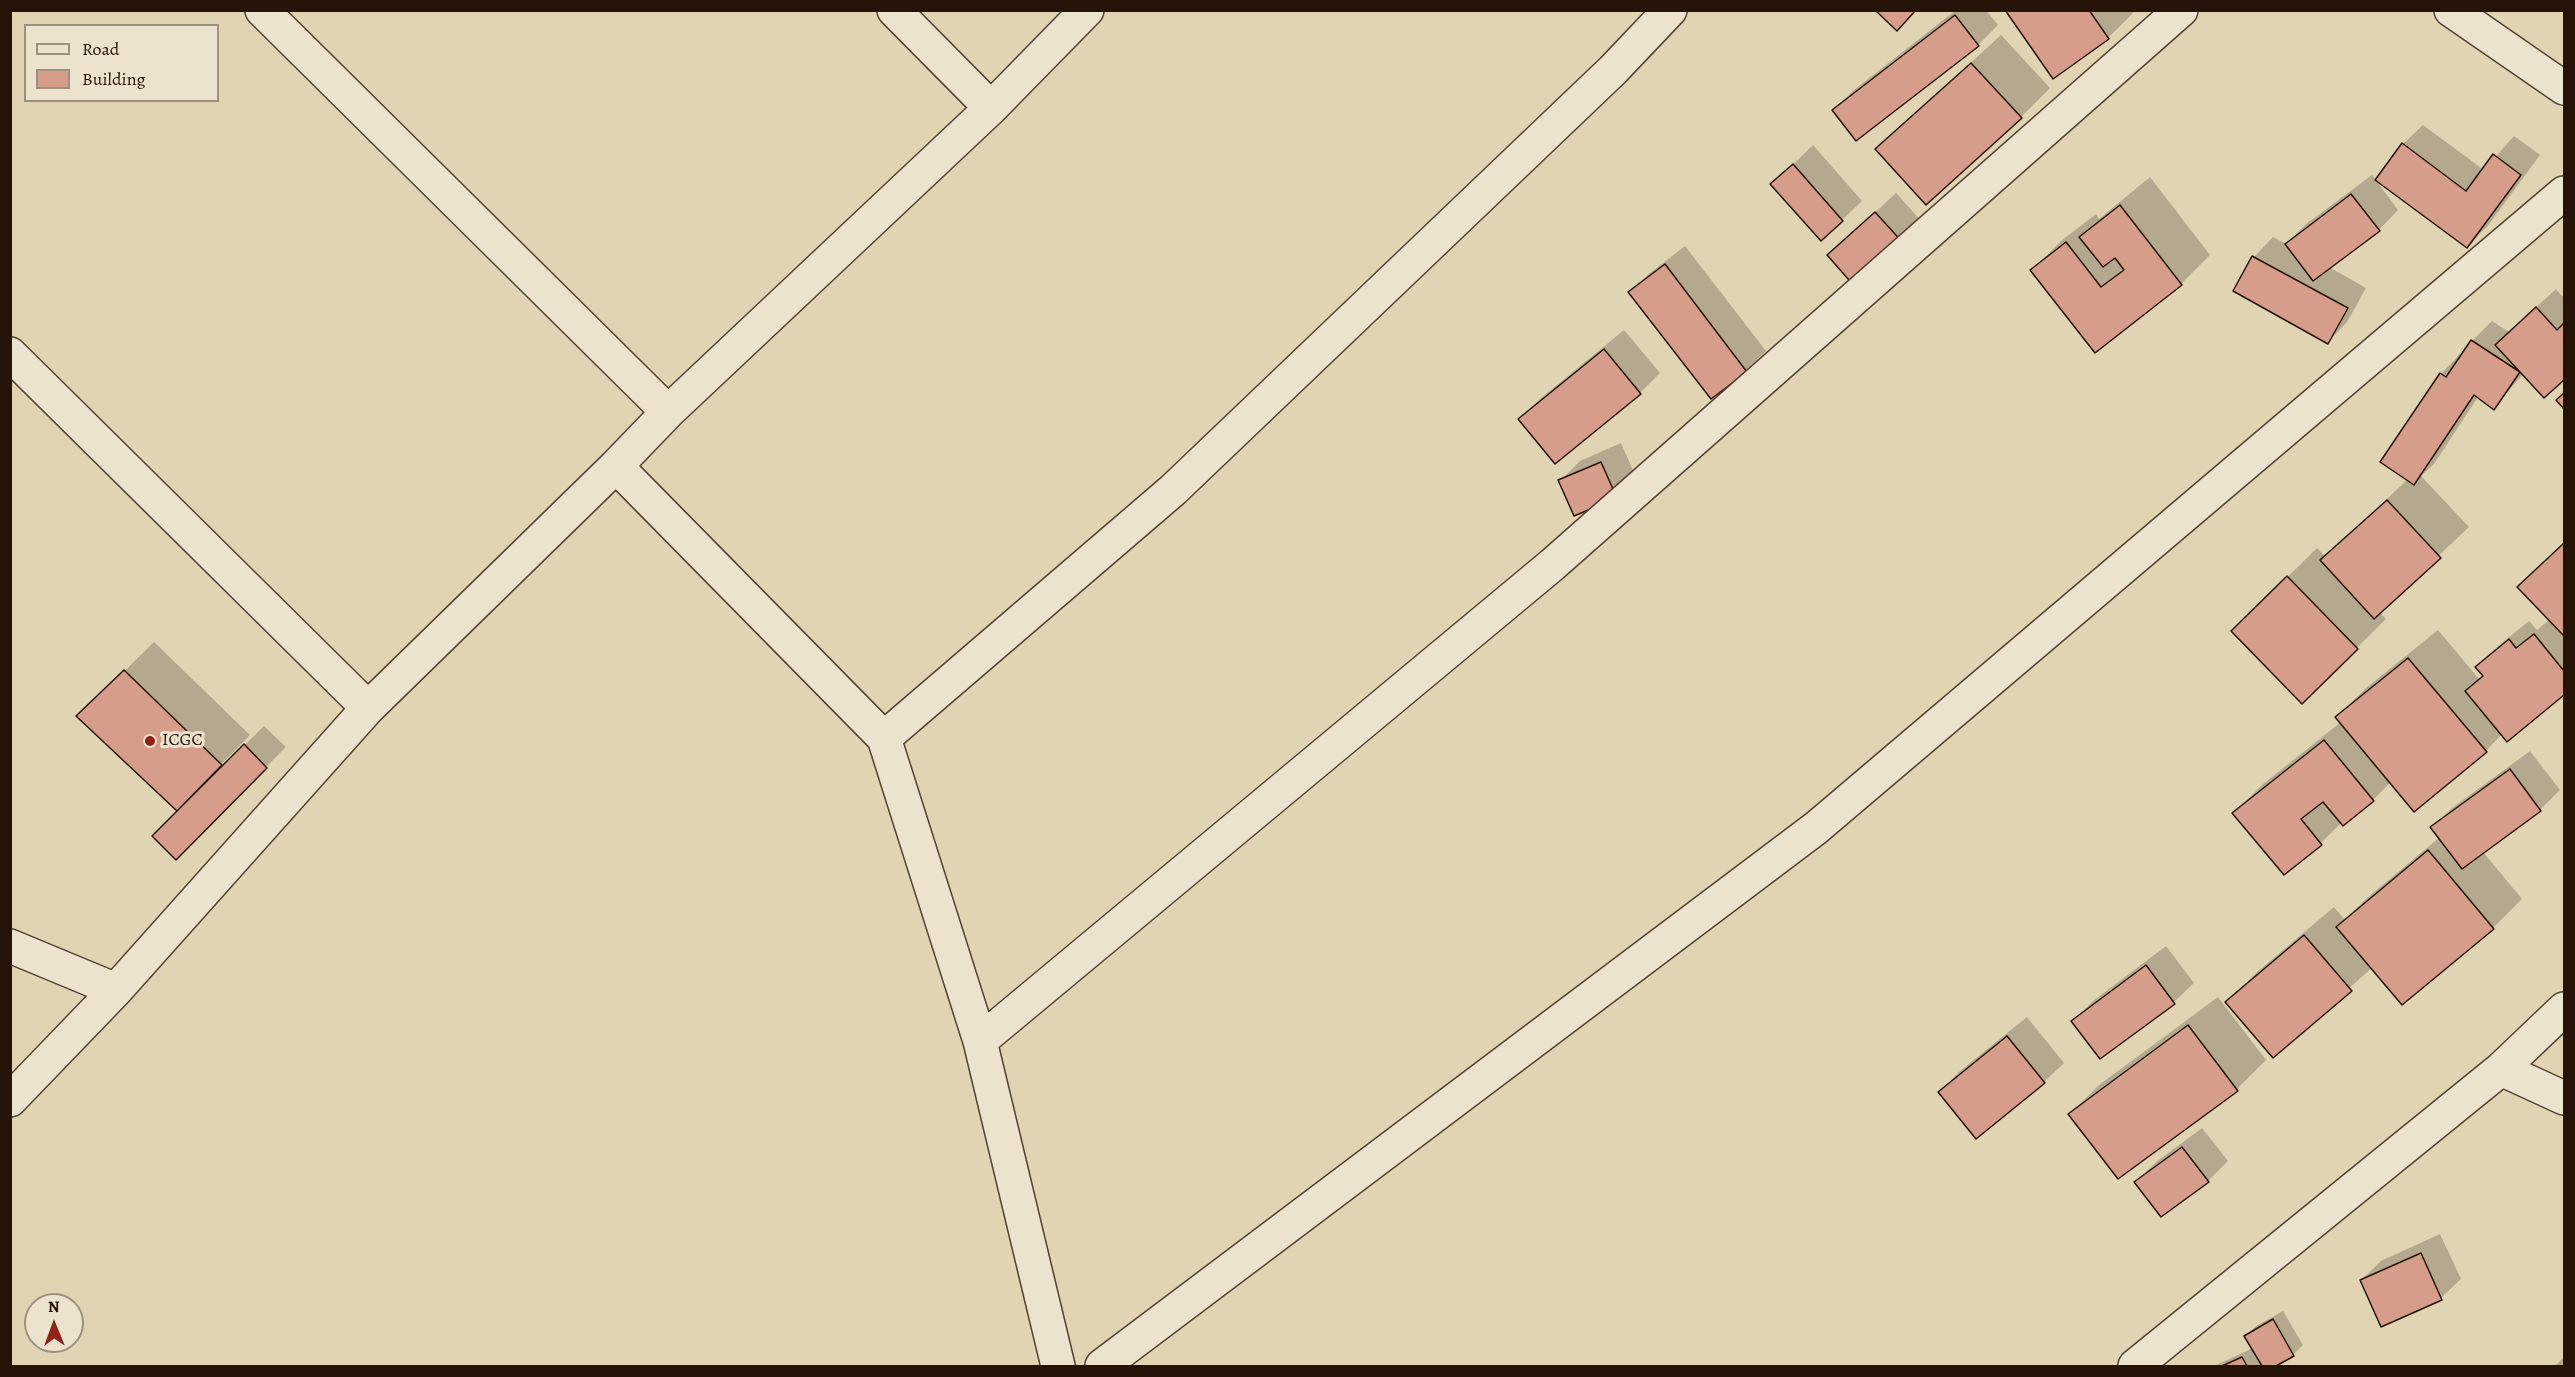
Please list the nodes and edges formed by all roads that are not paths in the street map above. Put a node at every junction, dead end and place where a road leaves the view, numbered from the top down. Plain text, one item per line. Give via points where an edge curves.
1 (262, 10) edge
2 (894, 10) edge
3 (1087, 10) edge
4 (1670, 10) edge
5 (2181, 10) edge
6 (2451, 10) edge
7 (2565, 88) edge
8 (991, 108) junction
9 (2565, 192) edge
10 (10, 354) edge
11 (668, 412) junction
12 (616, 465) junction
13 (368, 708) junction
14 (884, 738) junction
15 (10, 946) edge
16 (116, 990) junction
17 (2565, 1009) edge
18 (980, 1041) junction
19 (2501, 1070) junction
20 (2565, 1098) edge
21 (10, 1100) edge
22 (1058, 1366) edge
23 (1102, 1366) edge
24 (2135, 1366) edge

1 - 11 street
2 - 8 street
3 - 8 street
4 - 14 street via 1613,70 1173,490
5 - 18 street via 1552,565
6 - 7 street
8 - 11 street
9 - 23 street via 1816,828
10 - 13 street
11 - 12 street
12 - 13 street
12 - 14 street
13 - 16 street
14 - 18 street
15 - 16 street
16 - 21 street
17 - 19 street
18 - 22 street
19 - 20 street
19 - 24 street

